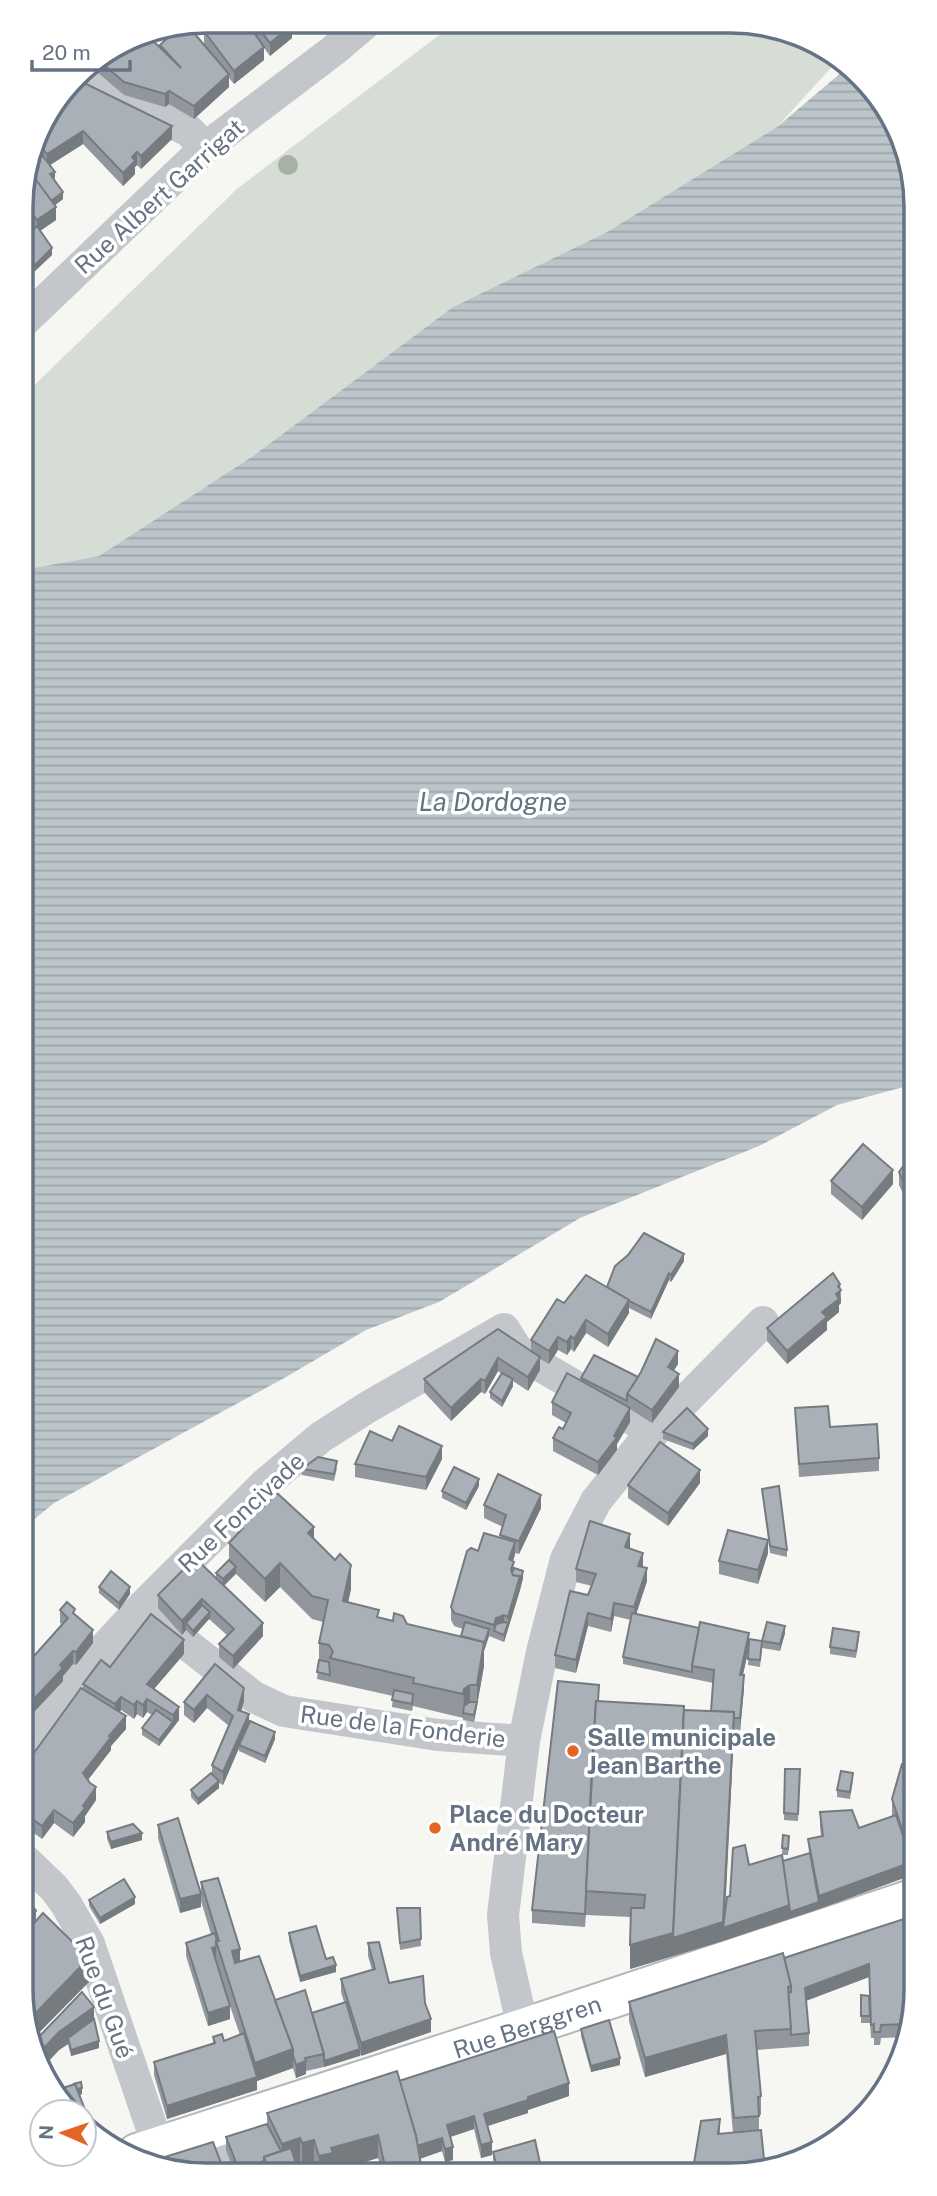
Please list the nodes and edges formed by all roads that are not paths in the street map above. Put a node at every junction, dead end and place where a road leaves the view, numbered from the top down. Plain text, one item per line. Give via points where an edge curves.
1 (354, 33) edge
2 (87, 82) edge
3 (205, 148) junction
4 (34, 312) edge
5 (764, 1322) dead end
6 (654, 1432) junction
7 (141, 1608) junction
8 (33, 1739) edge
9 (524, 1741) junction
10 (33, 1868) edge
11 (903, 1902) edge
12 (66, 1903) junction
13 (43, 1928) edge
14 (523, 2028) junction
15 (212, 2129) junction
16 (148, 2150) edge
17 (223, 2163) edge

1 - 3 street, Rue Albert Garrigat
2 - 3 street via 142,113 189,131
3 - 4 street, Rue Albert Garrigat
5 - 6 street
6 - 7 street, Rue Foncivade via 520,1354 504,1329 321,1437 265,1484
6 - 9 street via 596,1501 566,1559
7 - 8 street, Rue Foncivade via 84,1671
7 - 9 street, Rue de la Fonderie via 254,1697 284,1712 438,1735
9 - 14 street via 503,1915 506,1953
10 - 12 street, Rue du Gué
11 - 14 main road, Rue Berggren
12 - 13 street
12 - 16 street, Rue du Gué via 89,1944 93,1990
14 - 15 main road, Rue Berggren
15 - 16 main road, Rue Berggren
15 - 17 street

